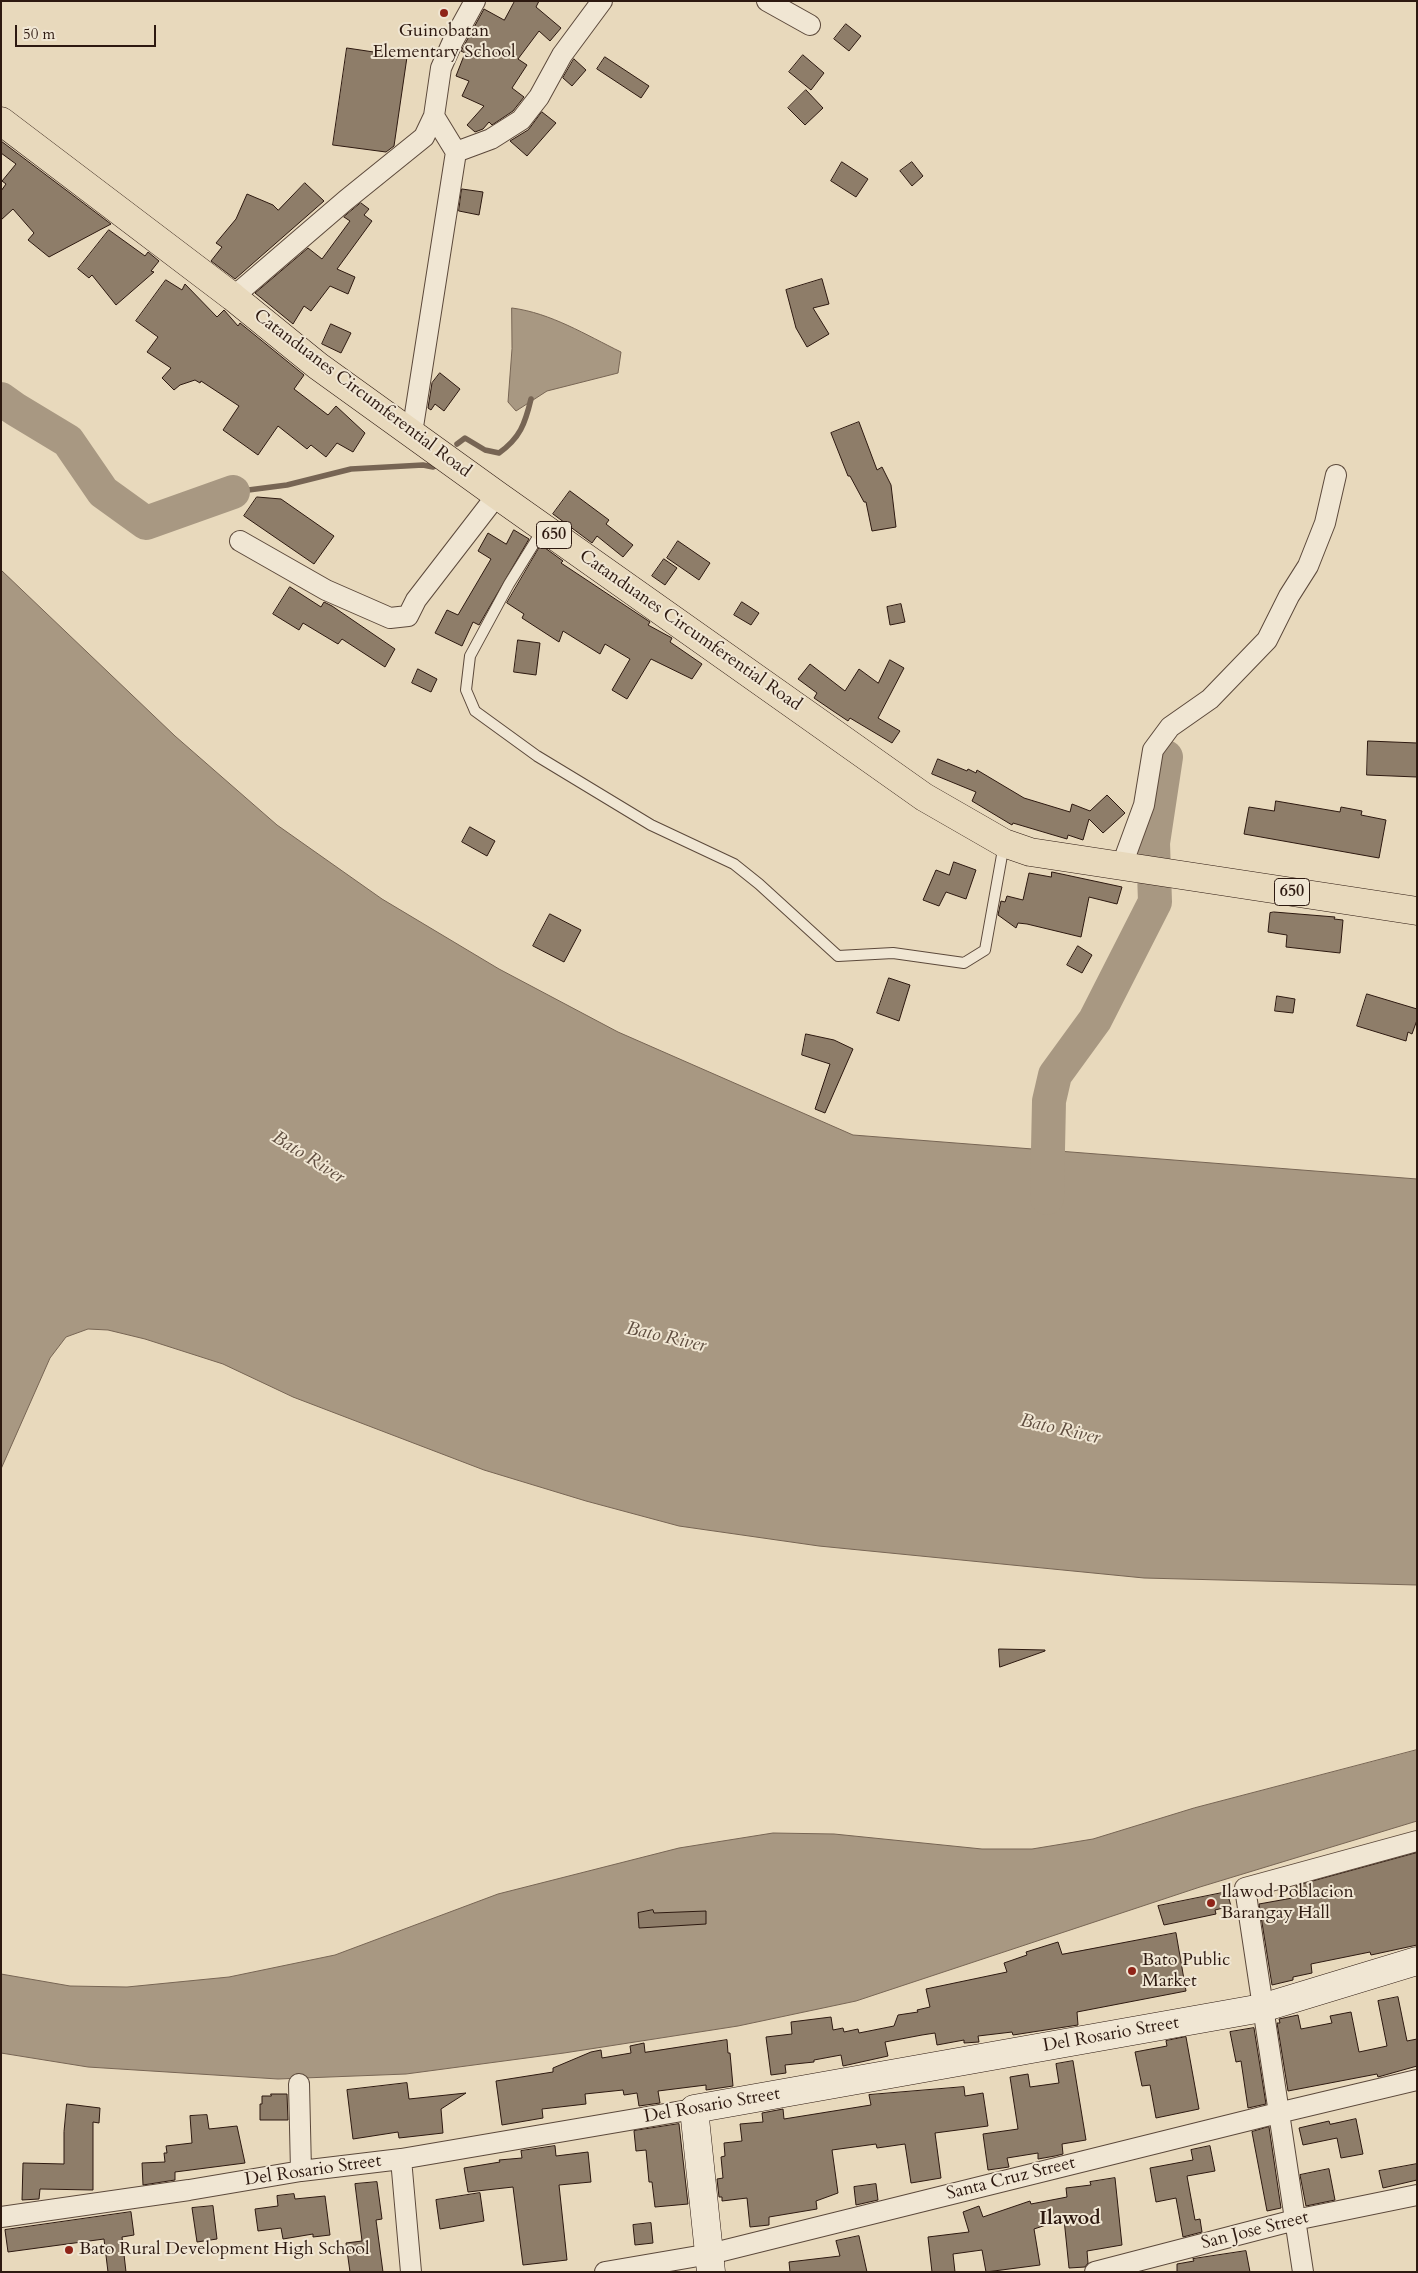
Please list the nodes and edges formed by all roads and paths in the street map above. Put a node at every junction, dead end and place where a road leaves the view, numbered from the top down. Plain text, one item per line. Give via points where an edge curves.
1 (475, 1) edge
2 (602, 1) edge
3 (767, 1) edge
4 (810, 25) dead end
5 (434, 116) junction
6 (1, 121) edge
7 (456, 152) junction
8 (233, 297) junction
9 (412, 433) junction
10 (1336, 475) dead end
11 (497, 495) junction
12 (544, 528) junction
13 (240, 541) dead end
14 (1004, 843) junction
15 (1145, 869) junction
16 (1417, 911) edge
17 (1417, 1841) edge
18 (1417, 1961) edge
19 (1262, 2008) junction
20 (1417, 2080) edge
21 (300, 2084) dead end
22 (694, 2109) junction
23 (1278, 2113) junction
24 (400, 2159) junction
25 (301, 2171) junction
26 (1417, 2196) edge
27 (1, 2217) edge
28 (1295, 2220) junction
29 (710, 2263) edge
30 (411, 2272) edge
31 (605, 2272) edge
32 (1095, 2272) edge
33 (1303, 2272) edge

1 - 5 street via 441,68
2 - 7 street via 562,55 539,97 521,120 491,139
3 - 4 street
5 - 7 street
5 - 8 street via 424,137
6 - 8 main road, Catanduanes Circumferential Road / 650
7 - 9 street
8 - 9 main road, Catanduanes Circumferential Road / 650 via 318,366
9 - 11 main road, Catanduanes Circumferential Road / 650
10 - 15 street via 1325,523 1308,566 1267,640 1210,699 1170,727 1153,750 1144,805
11 - 12 main road, Catanduanes Circumferential Road / 650
11 - 13 street via 416,600 408,616 390,618 326,590
12 - 14 main road, Catanduanes Circumferential Road / 650 via 924,797
12 - 14 lane via 470,656 466,690 475,711 537,756 651,825 734,864 838,956 893,953 964,963 985,950
14 - 15 main road, Catanduanes Circumferential Road / 650 via 1030,852
15 - 16 main road, Catanduanes Circumferential Road / 650
17 - 19 street via 1245,1888
18 - 19 street, Del Rosario Street
19 - 22 street, Del Rosario Street
19 - 23 street
20 - 23 street, Santa Cruz Street
21 - 25 street
22 - 24 street, Del Rosario Street
22 - 29 street
23 - 28 street
23 - 29 street, Santa Cruz Street
24 - 25 street, Del Rosario Street
24 - 30 street
25 - 27 street, Del Rosario Street
26 - 28 street, San Jose Street
28 - 32 street, San Jose Street
28 - 33 street
29 - 31 street, Santa Cruz Street

